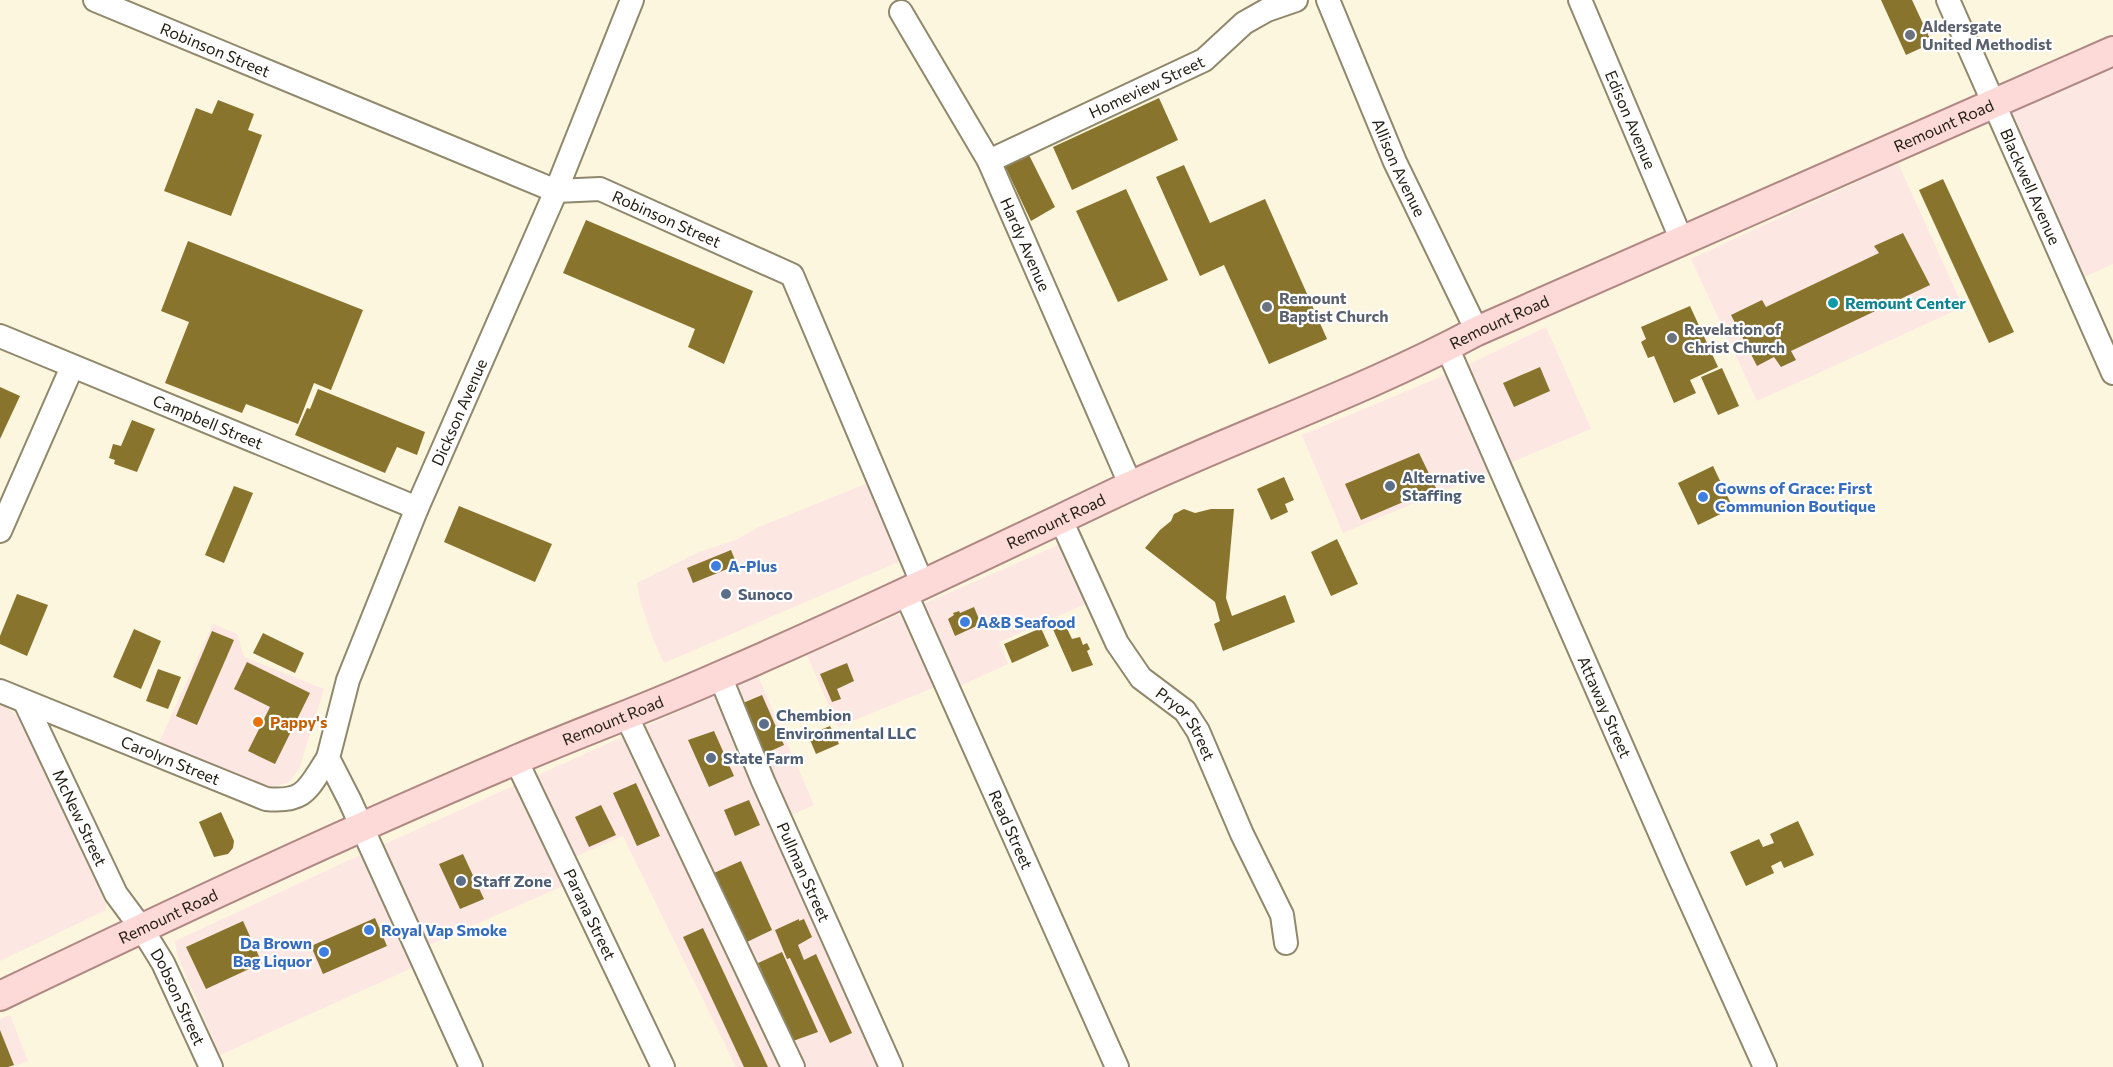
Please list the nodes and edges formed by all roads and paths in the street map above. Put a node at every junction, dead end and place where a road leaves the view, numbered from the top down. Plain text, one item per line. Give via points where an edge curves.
1 (95, 0) edge
2 (632, 0) edge
3 (1296, 0) edge
4 (1328, 0) edge
5 (1580, 0) edge
6 (1948, 0) edge
7 (901, 12) dead end
8 (2113, 51) edge
9 (1994, 104) junction
10 (989, 161) junction
11 (556, 191) junction
12 (1682, 241) junction
13 (1478, 331) junction
14 (0, 336) edge
15 (1447, 347) junction
16 (72, 367) junction
17 (2113, 373) edge
18 (1131, 486) junction
19 (417, 507) junction
20 (1061, 520) junction
21 (0, 531) edge
22 (914, 588) junction
23 (720, 676) junction
24 (0, 691) edge
25 (25, 702) junction
26 (626, 715) junction
27 (328, 758) junction
28 (516, 760) junction
29 (361, 828) junction
30 (142, 928) junction
31 (1286, 943) dead end
32 (0, 996) edge
33 (211, 1067) edge
34 (471, 1067) edge
35 (663, 1067) edge
36 (793, 1067) edge
37 (891, 1067) edge
38 (1117, 1067) edge
39 (1765, 1067) edge

1 - 11 street, Robinson Street
2 - 11 street, Dickson Avenue
3 - 10 street, Homeview Street via 1244,23 1204,60
4 - 13 street, Allison Avenue via 1395,162
5 - 12 street, Edison Avenue
6 - 9 street, Blackwell Avenue
7 - 10 street, Hardy Avenue
8 - 9 main road, Remount Road
9 - 12 main road, Remount Road
9 - 17 street, Blackwell Avenue
10 - 18 street, Hardy Avenue
11 - 19 street, Dickson Avenue
11 - 22 street, Robinson Street via 600,189 792,275
12 - 13 main road, Remount Road
13 - 15 main road, Remount Road
14 - 16 street, Campbell Street
15 - 18 main road, Remount Road
15 - 39 street, Attaway Street
16 - 19 street, Campbell Street
16 - 21 street
18 - 20 main road, Remount Road
19 - 27 street, Dickson Avenue via 348,680
20 - 22 main road, Remount Road
20 - 31 street, Pryor Street via 1118,643 1141,678 1185,711 1198,731 1282,915
22 - 23 main road, Remount Road
22 - 38 street, Read Street
23 - 26 main road, Remount Road
23 - 37 street, Pullman Street
24 - 25 street, Carolyn Street
25 - 27 street, Carolyn Street via 266,799 296,798 307,790
25 - 30 street, McNew Street via 116,894
26 - 28 main road, Remount Road
26 - 36 street
27 - 29 street
28 - 29 main road, Remount Road
28 - 35 street, Parana Street
29 - 30 main road, Remount Road
29 - 34 street
30 - 32 main road, Remount Road
30 - 33 street, Dobson Street via 163,963

